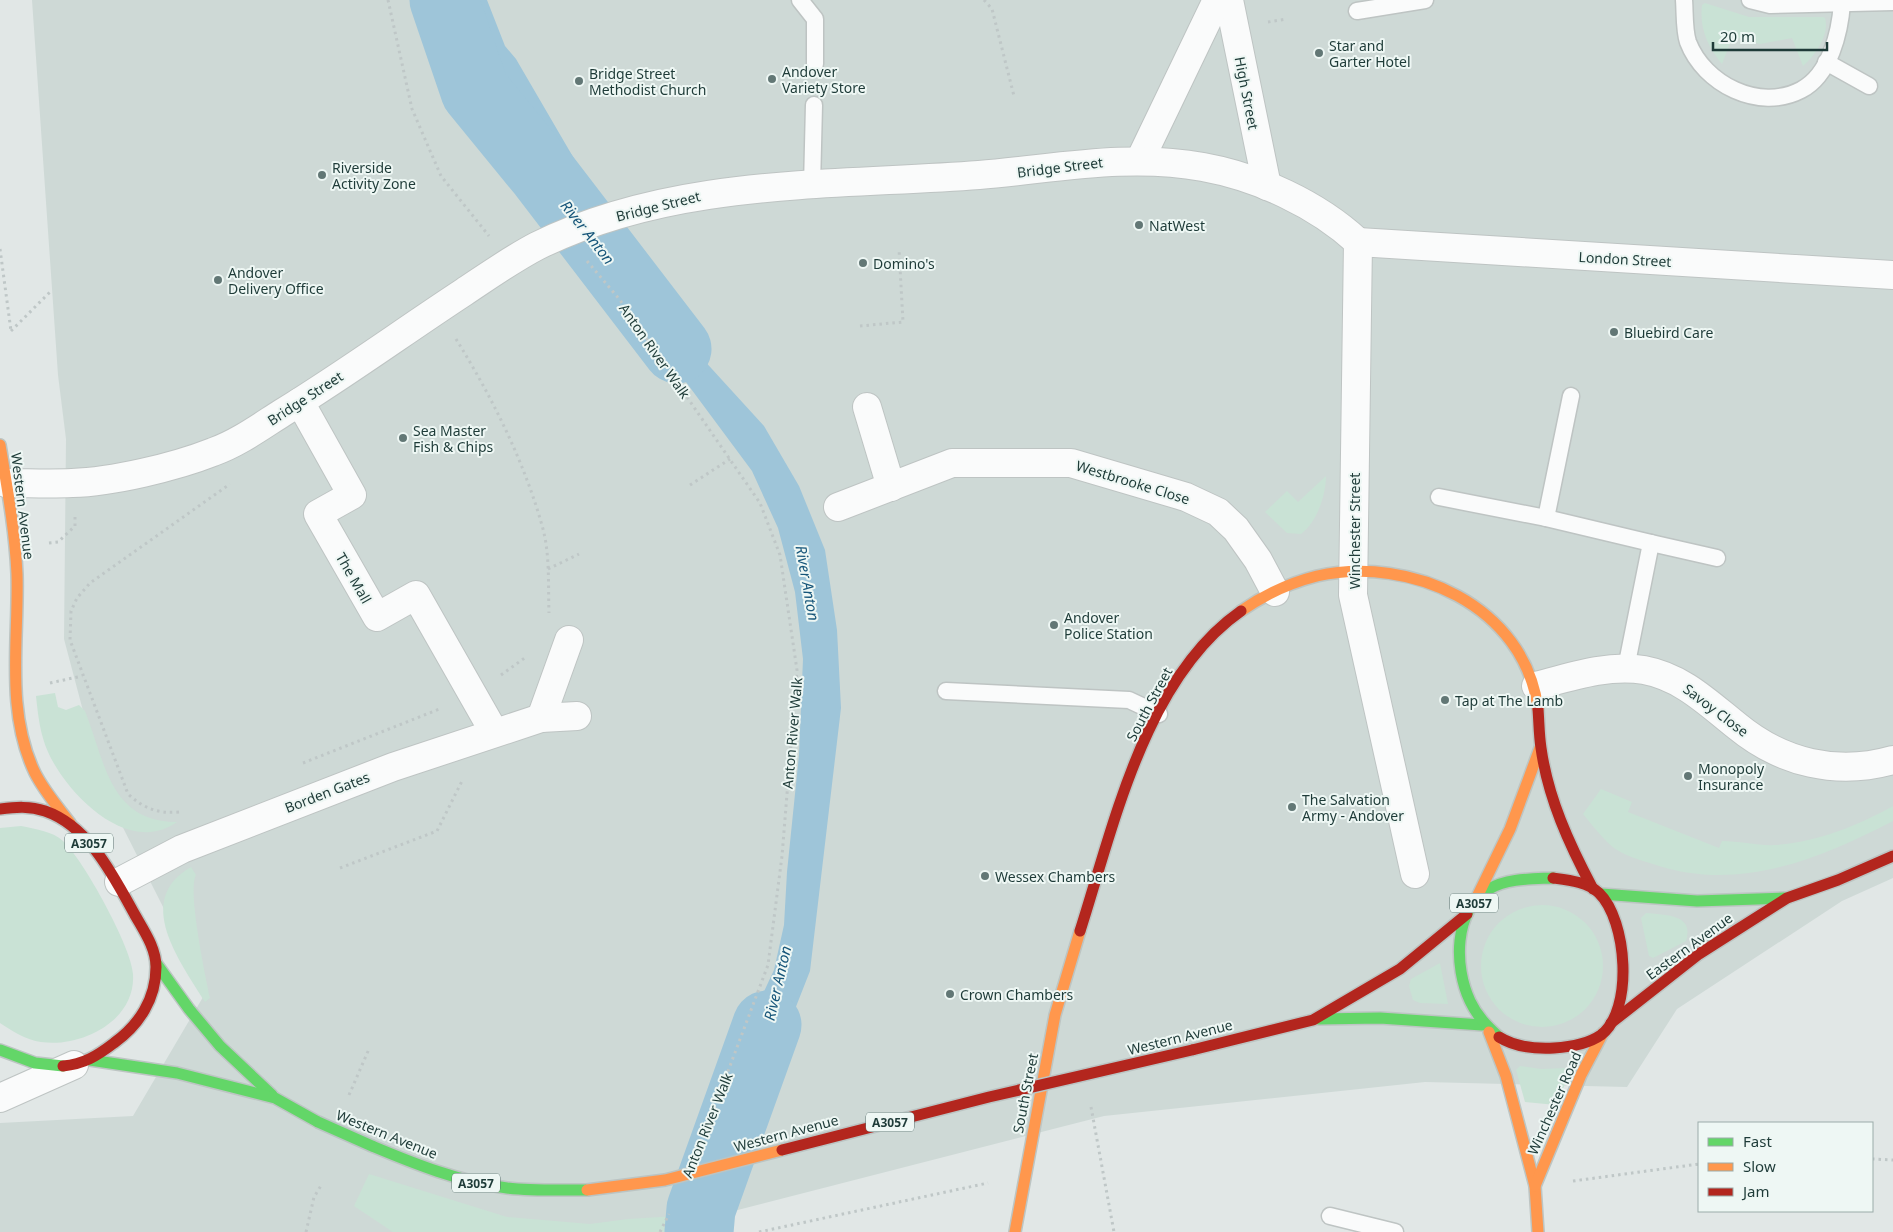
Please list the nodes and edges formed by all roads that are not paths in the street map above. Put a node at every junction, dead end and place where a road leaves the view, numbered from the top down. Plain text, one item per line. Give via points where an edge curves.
1 (800, 0) edge
2 (1217, 0) edge
3 (1230, 0) edge
4 (1425, 0) edge
5 (1684, 0) edge
6 (1750, 0) edge
7 (1893, 2) edge
8 (1842, 4) junction
9 (1358, 11) dead end
10 (1826, 62) junction
11 (814, 64) dead end
12 (1869, 86) dead end
13 (814, 105) dead end
14 (1140, 160) junction
15 (812, 186) junction
16 (1266, 186) junction
17 (1358, 242) junction
18 (1893, 276) edge
19 (1571, 396) dead end
20 (300, 402) junction
21 (866, 407) dead end
22 (0, 445) edge
23 (3, 483) edge
24 (891, 486) junction
25 (1439, 497) dead end
26 (838, 507) dead end
27 (1546, 518) junction
28 (1651, 543) junction
29 (1716, 558) dead end
30 (1353, 572) junction
31 (1275, 592) junction
32 (569, 640) dead end
33 (1626, 668) junction
34 (1536, 686) junction
35 (946, 691) dead end
36 (1159, 714) junction
37 (577, 716) dead end
38 (541, 718) junction
39 (494, 732) junction
40 (1540, 748) junction
41 (1893, 760) edge
42 (0, 809) edge
43 (72, 826) junction
44 (1893, 856) edge
45 (1415, 874) dead end
46 (119, 882) junction
47 (1597, 892) junction
48 (1787, 898) junction
49 (1476, 899) junction
50 (1467, 914) junction
51 (156, 963) junction
52 (1313, 1020) junction
53 (1611, 1023) junction
54 (1486, 1028) junction
55 (1602, 1034) junction
56 (0, 1050) edge
57 (82, 1063) junction
58 (0, 1098) edge
59 (275, 1098) junction
60 (1535, 1186) junction
61 (1330, 1216) dead end
62 (1015, 1232) edge
63 (1395, 1232) edge
64 (1538, 1232) edge

1 - 11 lane via 815,19
2 - 14 street
3 - 16 street, High Street
4 - 9 lane
5 - 10 lane via 1688,40 1698,62 1719,82 1748,95 1781,96 1802,90
6 - 8 lane via 1770,5
7 - 8 lane
8 - 10 lane via 1840,31
10 - 12 lane
13 - 15 lane
14 - 15 street, Bridge Street
14 - 16 street, Bridge Street via 1206,167
15 - 20 street, Bridge Street via 695,196 613,217 570,232 510,262
16 - 17 street, Bridge Street via 1316,212
17 - 18 street, London Street
17 - 30 street, Winchester Street
19 - 27 lane
20 - 23 street, Bridge Street via 212,453 127,476 82,482
20 - 39 street, The Mall via 352,495 318,514 377,617 416,595
21 - 24 street
22 - 23 main road, Western Avenue / A3057
23 - 43 main road, Western Avenue / A3057 via 17,587 16,684 20,729 32,767
24 - 26 street, Westbrooke Close
24 - 31 street, Westbrooke Close via 952,463 1071,463 1186,497 1218,512 1236,529
25 - 27 lane
27 - 28 lane
28 - 29 lane
28 - 33 lane
30 - 31 main road, South Street via 1327,573
30 - 34 main road, South Street via 1419,580 1460,596 1478,607 1508,634 1519,649
30 - 45 street, Winchester Street via 1355,604
31 - 36 main road, South Street via 1233,616 1214,633 1186,667
32 - 38 street
33 - 34 street, Savoy Close via 1578,675
33 - 41 street, Savoy Close via 1662,674 1679,682 1758,742 1806,763 1856,768
34 - 40 main road, South Street
35 - 36 lane via 1129,700
36 - 62 main road, South Street via 1117,816 1056,1008
37 - 38 street, Borden Gates
38 - 39 street, Borden Gates
39 - 46 street, Borden Gates via 231,829 182,849
40 - 47 main road, South Street via 1559,821
40 - 49 main road, South Street via 1510,829
42 - 43 main road, A3057 via 36,809 55,815
43 - 46 main road, A3057
44 - 48 main road, Eastern Avenue / A3057
46 - 51 main road, A3057
47 - 48 main road, Eastern Avenue / A3057 via 1697,901
47 - 49 main road, A3057 via 1573,881 1524,879 1501,884
47 - 53 main road, A3057 via 1617,927 1622,948 1622,990
48 - 53 main road, Eastern Avenue / A3057 via 1699,954
49 - 50 main road, A3057
50 - 52 main road, Western Avenue / A3057 via 1400,969
50 - 54 main road, A3057 via 1462,931 1461,964 1471,1007
51 - 57 main road, A3057 via 156,985 145,1013 120,1040
51 - 59 main road, Western Avenue / A3057 via 188,1009 220,1046
52 - 54 main road, Western Avenue / A3057 via 1380,1018
52 - 59 main road, Western Avenue / A3057, bridge via 989,1097 665,1180 586,1190 523,1189 479,1183 372,1146
53 - 55 main road, A3057
54 - 55 main road, A3057 via 1504,1041 1538,1047 1582,1043
54 - 60 main road, Winchester Road / A3057 via 1506,1076
55 - 60 main road, Winchester Road / A3057 via 1570,1099
56 - 57 main road, Western Avenue via 35,1064
57 - 58 street
57 - 59 main road, Western Avenue via 177,1073
60 - 64 main road, Winchester Road / A3057
61 - 63 lane

